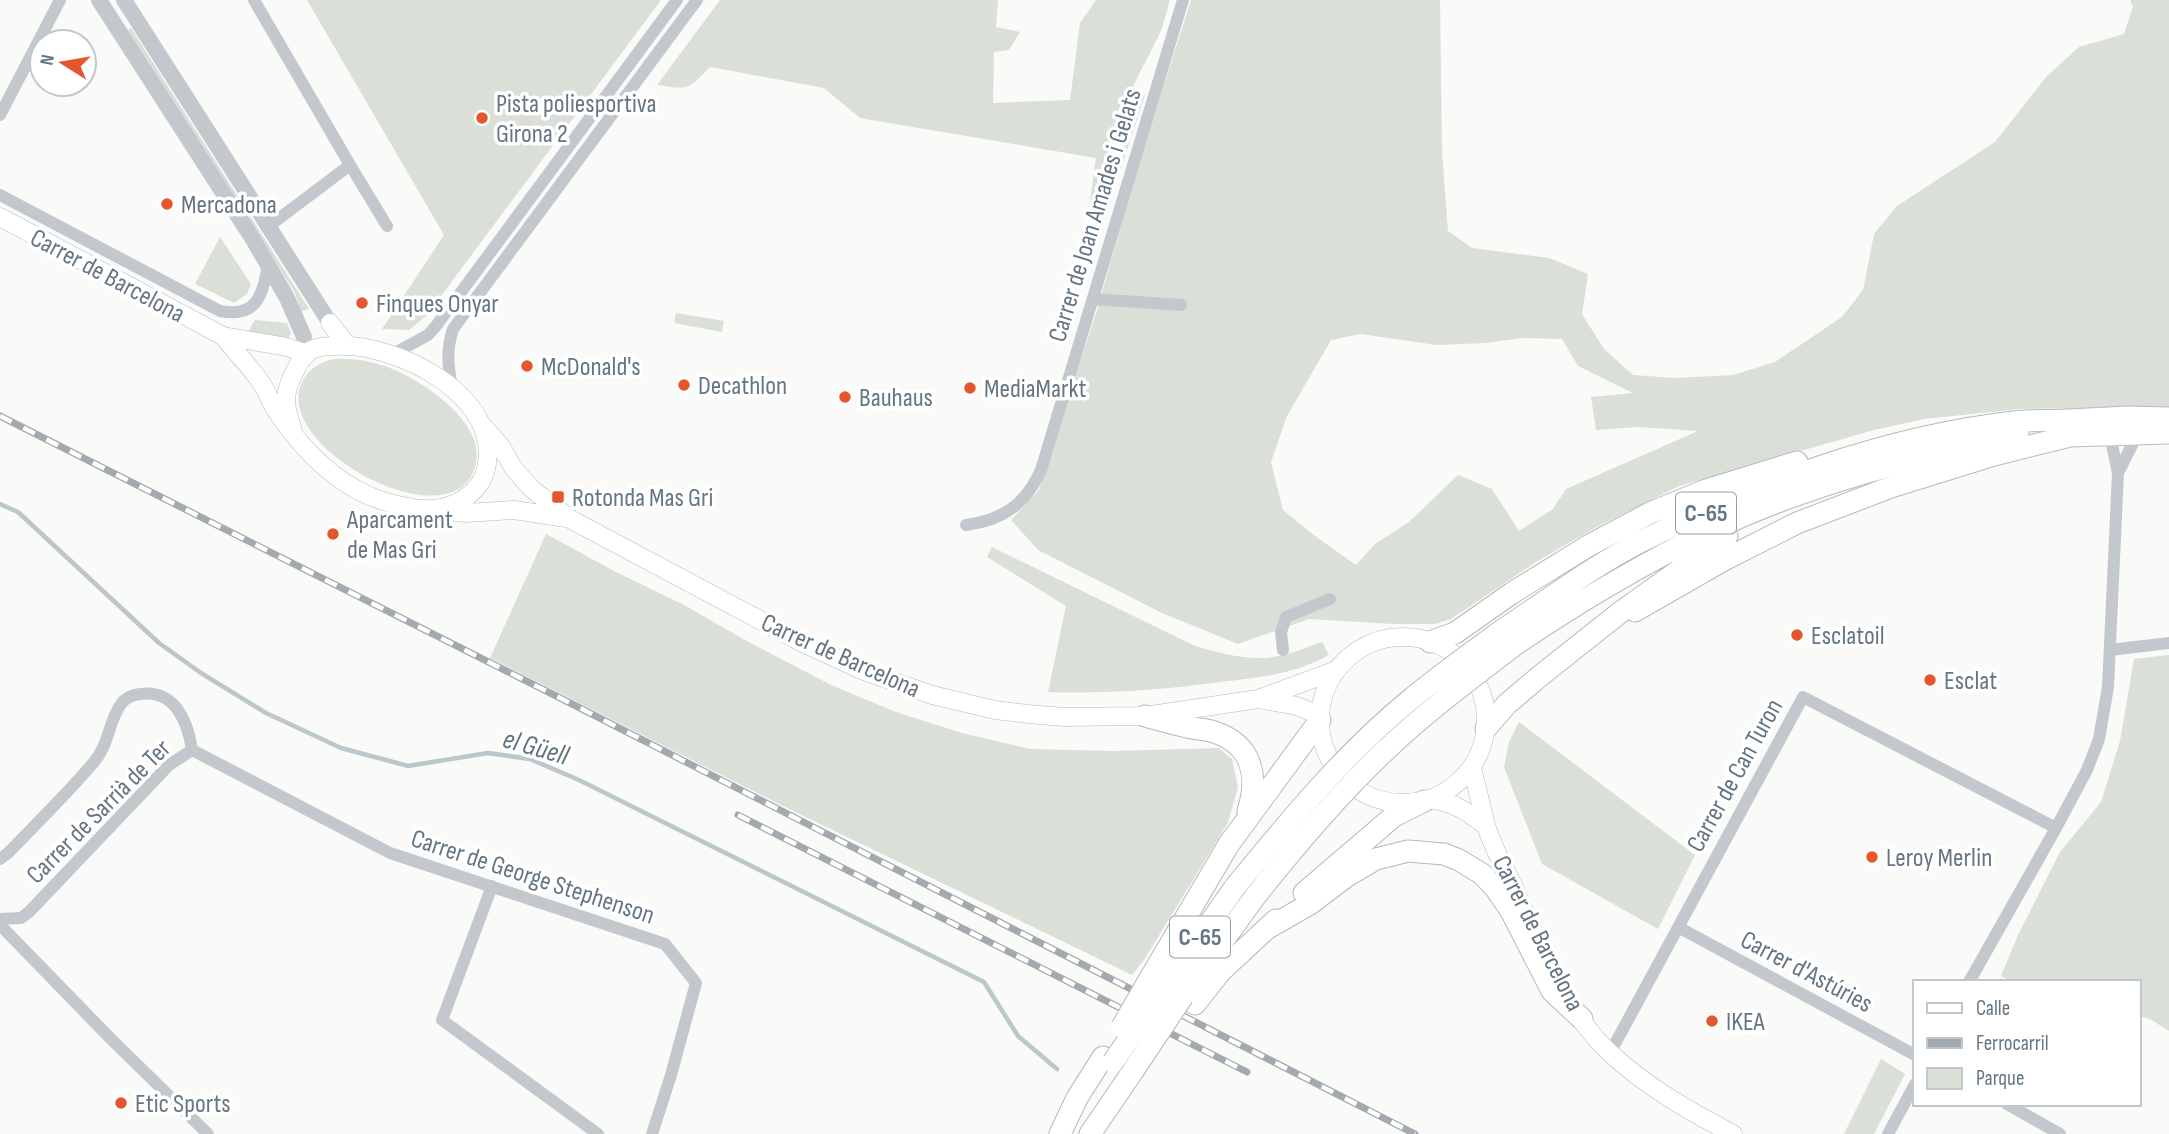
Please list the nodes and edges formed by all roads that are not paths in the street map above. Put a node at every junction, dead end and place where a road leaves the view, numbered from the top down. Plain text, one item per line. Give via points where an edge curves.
1 (60, 0) edge
2 (99, 0) edge
3 (124, 0) edge
4 (254, 0) edge
5 (677, 0) edge
6 (697, 0) edge
7 (1184, 0) edge
8 (0, 116) edge
9 (350, 165) junction
10 (0, 195) edge
11 (0, 217) edge
12 (269, 226) junction
13 (387, 226) dead end
14 (268, 265) junction
15 (1093, 299) junction
16 (204, 303) junction
17 (1181, 305) dead end
18 (330, 323) joint
19 (219, 334) junction
20 (347, 345) junction
21 (307, 347) junction
22 (393, 354) junction
23 (452, 387) junction
24 (2169, 418) edge
25 (2068, 420) junction
26 (481, 424) junction
27 (293, 432) junction
28 (2169, 433) edge
29 (2110, 435) junction
30 (2137, 435) junction
31 (1929, 436) junction
32 (2118, 473) junction
33 (1863, 475) junction
34 (432, 510) junction
35 (570, 519) junction
36 (966, 525) dead end
37 (1330, 599) dead end
38 (1610, 621) junction
39 (1508, 637) junction
40 (1430, 642) junction
41 (2169, 643) edge
42 (1283, 650) dead end
43 (2110, 650) junction
44 (1337, 670) junction
45 (1258, 699) junction
46 (1145, 716) junction
47 (1319, 718) junction
48 (1486, 728) junction
49 (192, 750) junction
50 (1472, 768) junction
51 (1427, 800) junction
52 (1245, 821) junction
53 (1486, 826) junction
54 (2056, 828) junction
55 (390, 853) joint
56 (0, 859) edge
57 (492, 886) junction
58 (0, 919) edge
59 (0, 925) edge
60 (1678, 927) junction
61 (1268, 928) junction
62 (1970, 980) edge
63 (1173, 992) junction
64 (1582, 1019) junction
65 (1610, 1052) junction
66 (1913, 1054) edge
67 (1913, 1088) edge
68 (2011, 1106) edge
69 (208, 1134) edge
70 (598, 1134) edge
71 (652, 1134) edge
72 (1062, 1134) edge
73 (1093, 1134) edge
74 (1733, 1134) edge
75 (1888, 1134) edge
76 (2060, 1134) edge

1 - 8 street
2 - 14 street
3 - 12 street
4 - 9 street
5 - 22 street via 436,326
6 - 23 street via 453,329 447,358
7 - 15 street, Carrer de Joan Amades i Gelats
9 - 12 street
9 - 13 street
10 - 16 street, Carrer de Barcelona
11 - 19 main road, Carrer de Barcelona
12 - 18 street
14 - 16 street, Carrer de Barcelona via 264,289 250,307 229,313
14 - 21 street
15 - 17 street
15 - 36 street, Carrer de Joan Amades i Gelats via 1034,484 1006,513
16 - 19 street, Carrer de Barcelona
18 - 20 main road
19 - 21 main road, Carrer de Barcelona
19 - 27 main road, Carrer de Barcelona via 259,380
20 - 21 main road
20 - 22 main road
21 - 27 main road via 286,394
22 - 23 main road
23 - 26 main road
24 - 25 main road, C-65
25 - 31 main road, C-65 via 2017,421
25 - 33 main road, C-65
26 - 34 main road via 487,444 482,478 463,498
26 - 35 main road, Carrer de Barcelona via 532,489
27 - 34 main road via 312,455 350,486 392,503
28 - 30 main road
29 - 30 main road
29 - 32 street
29 - 38 main road via 2070,436 1994,455 1834,507 1759,541 1643,608
30 - 32 street
31 - 39 main road, C-65 via 1842,460 1737,498 1639,543 1569,585
31 - 40 main road via 1876,441 1703,491 1588,546 1455,633
32 - 43 street
33 - 38 main road via 1720,540
33 - 39 main road, C-65 via 1745,516 1649,561
34 - 35 main road, Carrer de Barcelona via 514,510
35 - 46 main road, Carrer de Barcelona via 803,643 895,683 995,710 1063,717
37 - 42 street via 1286,617 1281,632
38 - 48 main road via 1507,704
39 - 63 main road, C-65, bridge via 1386,750 1244,893
40 - 44 main road via 1405,637 1380,640 1357,651
40 - 48 main road via 1455,655 1473,675 1485,703
41 - 43 street
43 - 54 street via 2099,739
44 - 45 main road, Carrer de Barcelona
44 - 47 main road via 1326,688
45 - 46 main road, Carrer de Barcelona
45 - 47 main road, Carrer de Barcelona via 1297,706
46 - 52 main road via 1212,731 1243,750 1254,785
47 - 51 main road via 1329,760 1350,785 1387,802
47 - 52 main road
48 - 50 main road
49 - 55 street, Carrer de Sarrià de Ter
49 - 56 street, Carrer de Sarrià de Ter via 184,717 174,704 152,695 132,695 114,714 96,760
49 - 58 street, Carrer de Sarrià de Ter via 169,765 29,912 20,918
50 - 51 main road via 1450,789
50 - 53 main road, Carrer de Barcelona
51 - 53 main road, Carrer de Barcelona via 1450,802
51 - 61 main road via 1394,816
52 - 63 main road via 1229,844
53 - 64 main road, Carrer de Barcelona via 1545,955
54 - 60 street, Carrer de Can Turon via 1803,697
54 - 62 street
55 - 57 street, Carrer de George Stephenson
57 - 70 street via 442,1020
57 - 71 street, Carrer de George Stephenson via 666,944 696,983
59 - 69 street
60 - 65 street, Carrer de Can Turon
60 - 66 street, Carrer d'Astúries
61 - 63 main road via 1221,971
61 - 64 main road via 1376,859 1408,851 1444,854 1482,874 1496,889 1552,990
63 - 72 main road, C-65, bridge via 1108,1059
63 - 73 main road, C-65, bridge via 1137,1073
64 - 65 main road, Carrer de Barcelona
65 - 74 main road, Carrer de Barcelona via 1642,1080
67 - 75 street
68 - 76 street

